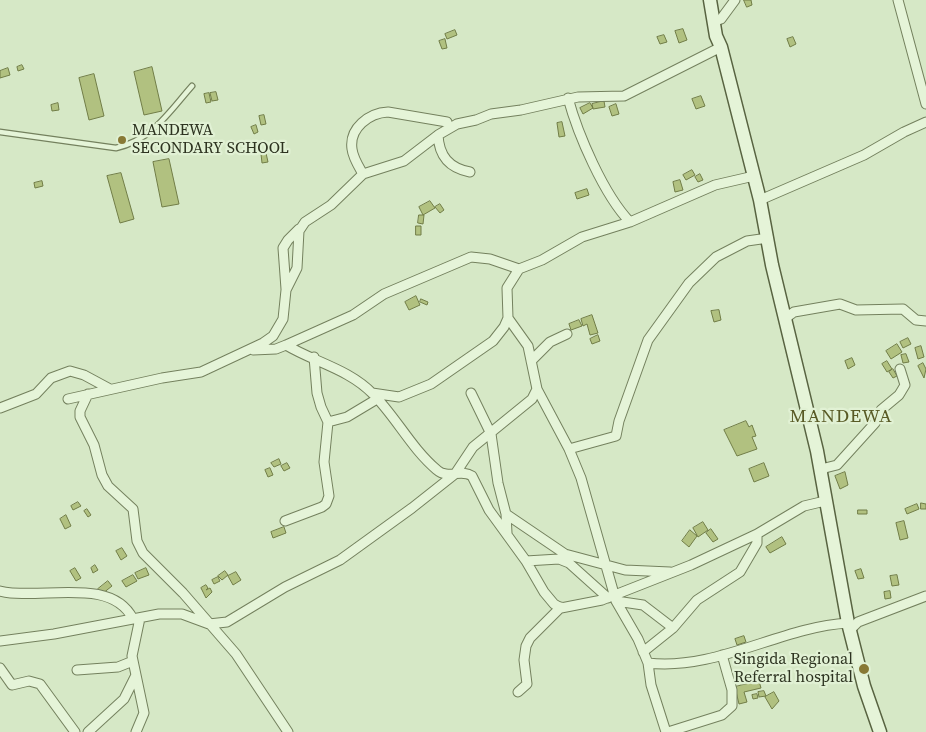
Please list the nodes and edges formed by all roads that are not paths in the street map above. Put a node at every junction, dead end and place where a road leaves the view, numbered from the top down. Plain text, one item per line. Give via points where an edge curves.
1 (710, 0) edge
2 (735, 0) edge
3 (898, 0) edge
4 (715, 21) junction
5 (721, 47) junction
6 (192, 86) dead end
7 (568, 98) junction
8 (926, 104) edge
9 (447, 122) dead end
10 (926, 122) edge
11 (0, 132) edge
12 (438, 135) junction
13 (470, 172) dead end
14 (363, 174) junction
15 (754, 176) junction
16 (760, 200) junction
17 (630, 222) junction
18 (302, 226) junction
19 (768, 238) junction
20 (520, 269) junction
21 (286, 290) junction
22 (508, 318) junction
23 (786, 318) junction
24 (926, 321) edge
25 (567, 334) dead end
26 (286, 345) junction
27 (249, 351) junction
28 (314, 357) junction
29 (531, 361) junction
30 (900, 369) dead end
31 (110, 389) junction
32 (537, 389) junction
33 (471, 393) dead end
34 (88, 394) junction
35 (374, 396) junction
36 (68, 399) dead end
37 (0, 408) edge
38 (328, 422) junction
39 (491, 434) junction
40 (569, 448) junction
41 (821, 473) junction
42 (455, 474) junction
43 (825, 501) junction
44 (506, 514) junction
45 (285, 522) dead end
46 (507, 533) junction
47 (756, 534) junction
48 (566, 554) junction
49 (526, 560) junction
50 (606, 566) junction
51 (576, 569) junction
52 (671, 572) junction
53 (0, 591) edge
54 (926, 596) edge
55 (613, 598) junction
56 (560, 607) junction
57 (137, 618) junction
58 (209, 624) junction
59 (849, 626) junction
60 (673, 628) junction
61 (0, 641) edge
62 (643, 652) junction
63 (722, 655) junction
64 (133, 662) junction
65 (648, 663) junction
66 (0, 668) edge
67 (77, 670) dead end
68 (136, 675) junction
69 (518, 692) dead end
70 (75, 732) edge
71 (88, 732) edge
72 (136, 732) edge
73 (288, 732) edge
74 (667, 732) edge
75 (880, 732) edge

1 - 4 main road
2 - 4 street via 721,19
3 - 8 street
4 - 5 main road
5 - 7 street via 624,96
5 - 15 main road
6 - 11 lane via 146,137 116,148
7 - 12 street via 490,114 457,124
7 - 17 street via 600,175
9 - 14 street via 388,112 380,112 364,120 353,136 352,146
10 - 16 street via 864,155
12 - 13 street via 439,147 448,162 454,168
12 - 14 street via 404,160
14 - 18 street via 331,205
15 - 16 main road
15 - 17 street via 715,185
16 - 19 main road
17 - 20 street via 596,231
18 - 21 street via 298,235 297,268
18 - 21 street via 284,248
19 - 23 main road
19 - 40 street via 747,241 698,272 648,340 616,436
20 - 22 street via 507,288
20 - 26 street via 490,259 471,257 384,294 353,315
21 - 27 street via 283,319 278,330
22 - 29 street via 528,346
22 - 35 street via 493,341 431,384 399,397
23 - 24 street via 794,312 840,304 856,310 902,309 916,320
23 - 41 main road
25 - 29 street via 550,342
26 - 27 street
26 - 28 street
27 - 31 street via 200,372
28 - 35 street
28 - 38 street via 317,393
29 - 32 street
30 - 41 street via 905,384 902,392 883,407 874,423 837,466 825,468
31 - 34 street
31 - 37 street via 70,371 51,378 36,394
32 - 39 street via 532,399
32 - 40 street
33 - 39 street
34 - 36 street
34 - 58 street via 80,411 81,422 94,445 105,482 133,509 139,547
35 - 38 street via 347,417
35 - 42 street via 437,470 445,475
38 - 45 street via 324,462 328,501 322,507
39 - 42 street via 473,447
39 - 44 street
40 - 50 street
41 - 43 main road
42 - 46 street via 468,473 472,476 489,510
42 - 58 street via 340,560 227,622
43 - 47 street via 804,506
43 - 59 main road
44 - 46 street
44 - 48 street
46 - 49 street
47 - 52 street via 691,566
47 - 60 street via 757,543 744,567 729,581 697,600
48 - 50 street
48 - 51 street
49 - 51 street via 559,559
49 - 56 street via 544,592
50 - 52 street via 638,572
50 - 55 street
51 - 55 street
52 - 55 street
53 - 57 street via 24,595 82,593 113,598
54 - 59 street
55 - 56 street
55 - 60 street via 643,605
55 - 62 street
56 - 69 street via 528,641 524,660 527,684
57 - 58 street via 171,613
57 - 61 street
57 - 64 street
58 - 73 street via 236,654
59 - 63 street via 823,624
59 - 75 main road
60 - 62 street
62 - 65 street
63 - 65 street via 674,665
63 - 74 street via 732,690 732,706 722,715
64 - 67 street via 118,667
64 - 68 street
65 - 74 street via 651,685
66 - 70 street via 12,685 29,681 40,684
68 - 71 street via 124,699
68 - 72 street via 144,713

